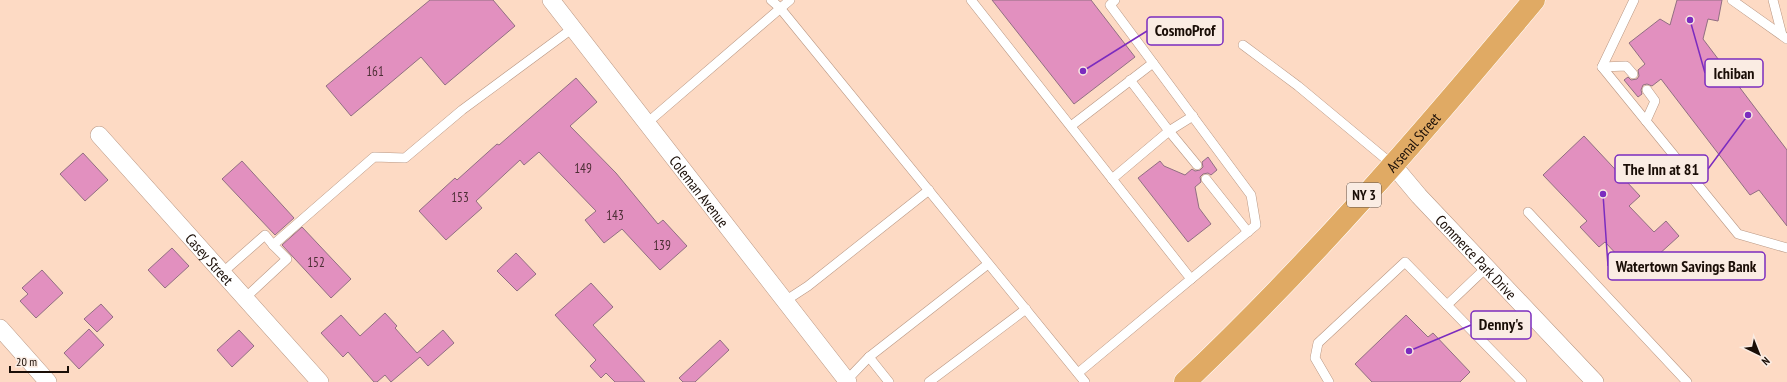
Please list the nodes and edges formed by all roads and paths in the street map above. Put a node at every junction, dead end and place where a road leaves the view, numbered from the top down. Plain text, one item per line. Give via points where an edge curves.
1 (551, 0) edge
2 (771, 0) edge
3 (790, 0) edge
4 (971, 0) edge
5 (1115, 0) edge
6 (1534, 0) edge
7 (1634, 0) edge
8 (1732, 0) edge
9 (1773, 0) edge
10 (780, 8) junction
11 (573, 28) junction
12 (1784, 37) edge
13 (1243, 45) dead end
14 (1153, 62) junction
15 (1602, 67) junction
16 (1633, 74) dead end
17 (1130, 80) junction
18 (1646, 90) dead end
19 (1193, 116) junction
20 (1646, 121) junction
21 (647, 123) junction
22 (1071, 126) junction
23 (1169, 131) junction
24 (99, 135) dead end
25 (1197, 165) dead end
26 (1392, 165) junction
27 (1112, 178) junction
28 (1206, 179) dead end
29 (929, 190) junction
30 (1528, 212) dead end
31 (1248, 232) junction
32 (273, 245) junction
33 (1787, 248) edge
34 (988, 264) junction
35 (1487, 268) junction
36 (222, 272) junction
37 (1191, 279) junction
38 (245, 298) junction
39 (785, 301) junction
40 (1447, 305) junction
41 (1026, 309) junction
42 (0, 328) edge
43 (869, 357) junction
44 (1078, 373) junction
45 (48, 382) edge
46 (320, 382) edge
47 (846, 382) edge
48 (889, 382) edge
49 (929, 382) edge
50 (1085, 382) edge
51 (1185, 382) edge
52 (1329, 382) edge
53 (1522, 382) edge
54 (1595, 382) edge
55 (1687, 382) edge

1 - 11 street, Coleman Avenue
2 - 10 lane
3 - 10 lane
4 - 22 lane
5 - 14 lane via 1110,5
6 - 26 highway, Arsenal Street / NY 3 via 1436,117
7 - 15 lane
8 - 12 lane
9 - 12 lane
10 - 21 lane
10 - 29 lane
11 - 21 street, Coleman Avenue
11 - 32 lane via 462,110 405,158 374,157
13 - 26 lane via 1298,86
14 - 17 lane
14 - 19 lane
15 - 16 lane via 1626,66
15 - 20 lane
17 - 22 lane
17 - 23 lane
18 - 20 lane via 1655,101
19 - 23 lane
19 - 31 lane via 1251,195 1256,226
20 - 33 lane via 1738,234
21 - 39 street, Coleman Avenue
22 - 27 lane
23 - 25 lane
23 - 27 lane
24 - 36 street, Casey Street
26 - 35 street, Commerce Park Drive
26 - 51 highway, Arsenal Street / NY 3 via 1308,258
27 - 37 lane
28 - 31 lane
29 - 34 lane
29 - 39 lane via 808,286
30 - 55 lane
31 - 37 lane
32 - 36 lane via 264,235
32 - 38 lane via 287,259
34 - 41 lane
34 - 43 lane
35 - 40 lane
35 - 54 street, Commerce Park Drive
36 - 38 street, Casey Street
37 - 44 lane
38 - 46 street, Casey Street
39 - 47 street, Coleman Avenue
40 - 52 lane via 1406,262 1318,343 1315,358
40 - 53 lane
41 - 44 lane
41 - 49 lane
42 - 45 street
43 - 47 lane
43 - 48 lane
44 - 50 lane

